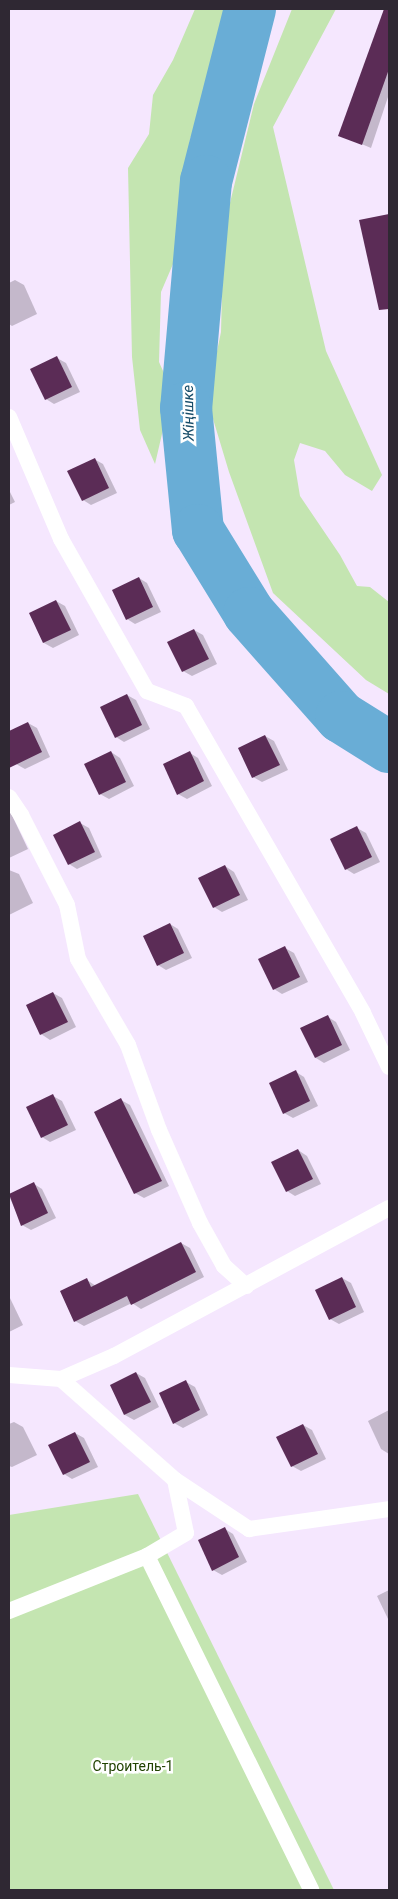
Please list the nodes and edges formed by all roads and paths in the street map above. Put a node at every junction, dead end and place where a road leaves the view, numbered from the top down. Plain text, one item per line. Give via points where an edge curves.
1 (9, 417) edge
2 (9, 797) edge
3 (389, 1067) edge
4 (389, 1208) edge
5 (246, 1286) junction
6 (9, 1375) edge
7 (61, 1379) junction
8 (175, 1480) junction
9 (389, 1509) edge
10 (147, 1556) junction
11 (9, 1611) edge
12 (311, 1890) edge

1 - 3 lane via 61,539 147,691 186,706 343,978
2 - 5 lane via 22,815 67,906 78,958 128,1046 159,1130 200,1223 224,1266
4 - 5 lane
5 - 7 lane via 114,1356
6 - 7 lane
7 - 8 lane
8 - 9 lane via 249,1529
8 - 10 lane via 186,1534
10 - 11 lane
10 - 12 lane

